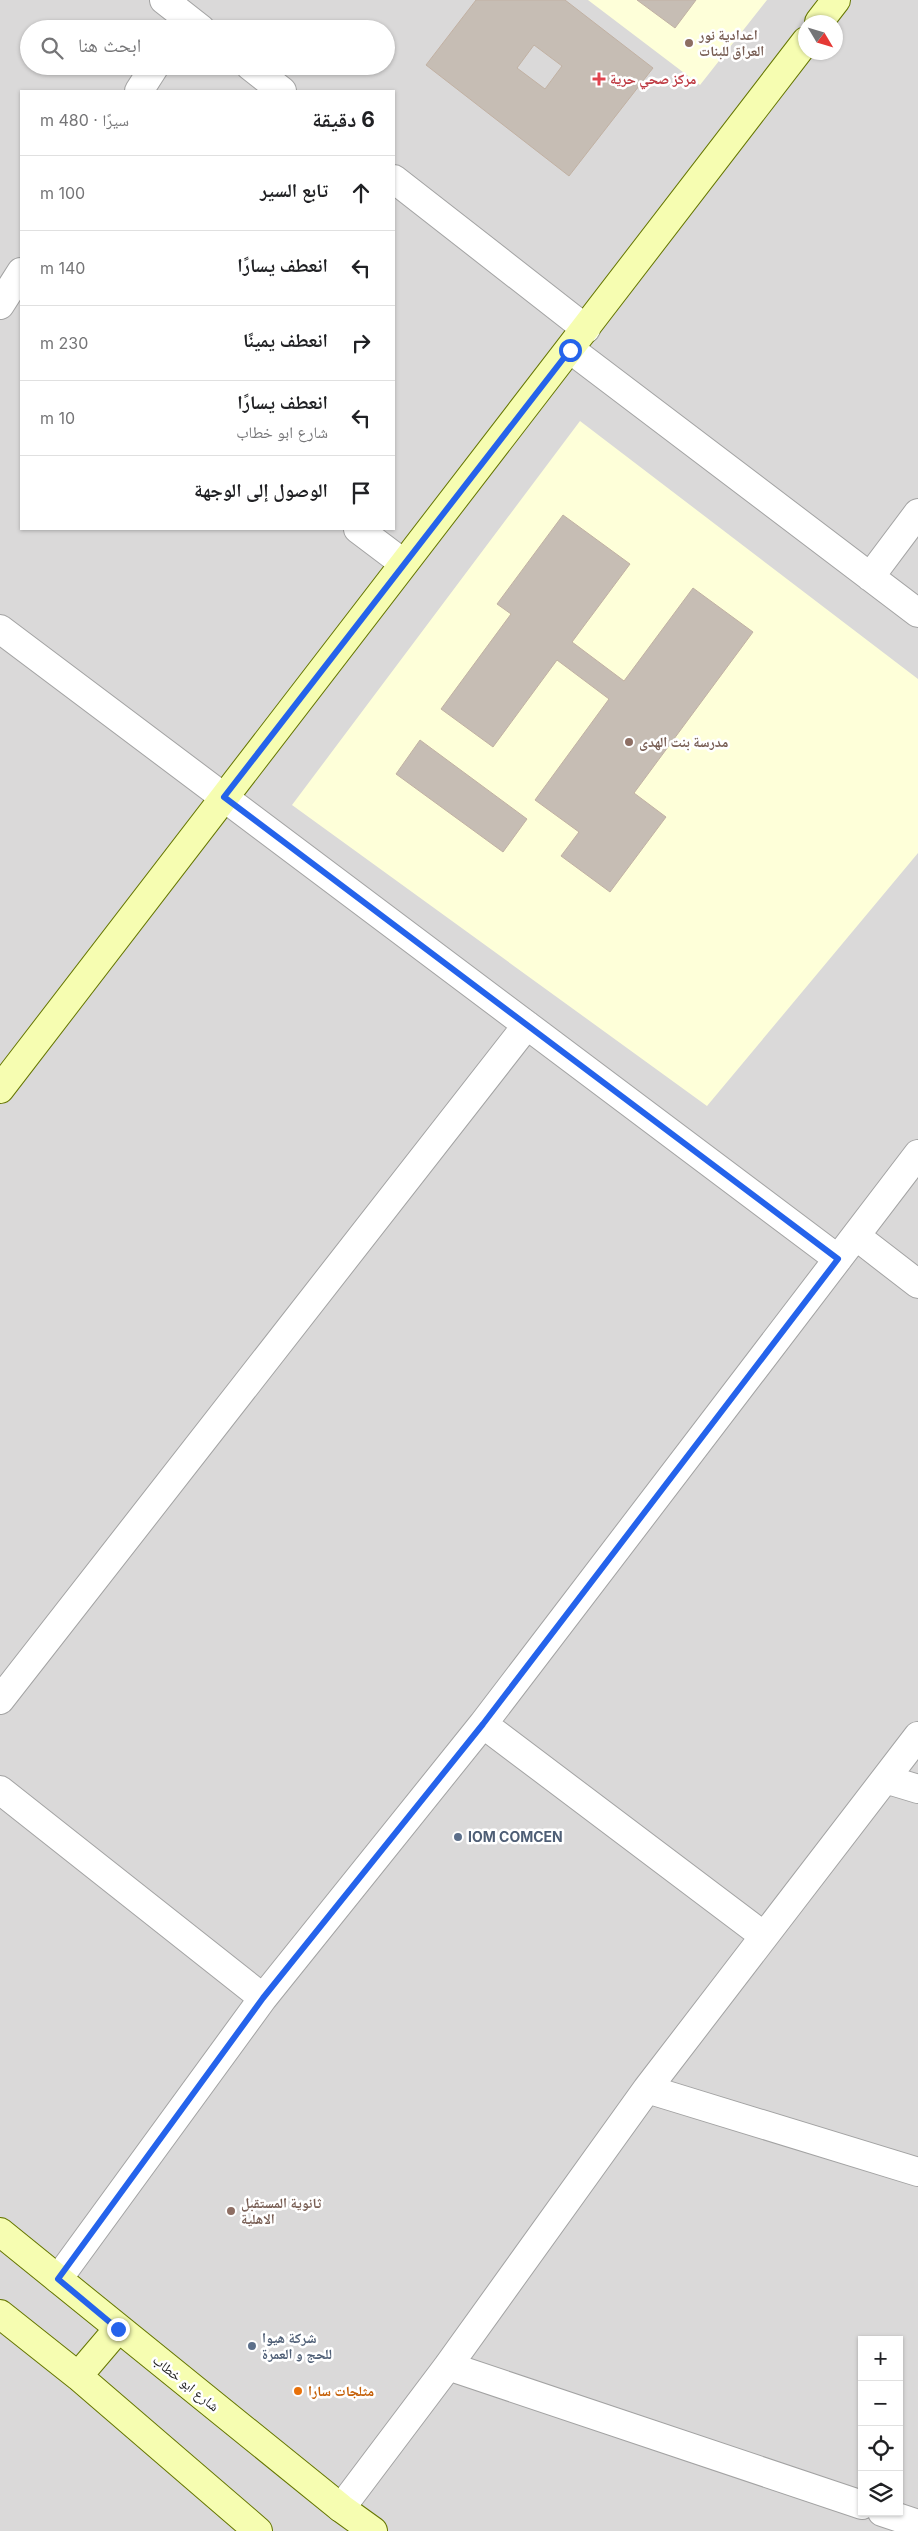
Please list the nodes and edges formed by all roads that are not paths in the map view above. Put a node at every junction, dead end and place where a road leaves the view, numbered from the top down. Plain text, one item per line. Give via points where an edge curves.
1 (164, 0) edge
2 (836, 0) edge
3 (824, 15) edge
4 (184, 20) edge
5 (798, 50) edge
6 (149, 75) edge
7 (262, 75) edge
8 (139, 90) edge
9 (281, 90) edge
10 (395, 180) edge
11 (20, 274) edge
12 (0, 305) edge
13 (578, 339) junction
14 (918, 513) edge
15 (359, 530) edge
16 (404, 563) junction
17 (870, 577) junction
18 (918, 613) edge
19 (0, 629) edge
20 (224, 797) junction
21 (527, 1025) junction
22 (0, 1088) edge
23 (918, 1154) edge
24 (856, 1236) junction
25 (838, 1259) junction
26 (918, 1284) edge
27 (0, 1700) edge
28 (483, 1724) junction
29 (918, 1736) edge
30 (885, 1779) junction
31 (918, 1789) edge
32 (0, 1790) edge
33 (764, 1936) junction
34 (263, 1998) junction
35 (647, 2089) junction
36 (918, 2172) edge
37 (0, 2232) edge
38 (58, 2279) junction
39 (0, 2314) edge
40 (118, 2329) junction
41 (448, 2366) junction
42 (78, 2376) junction
43 (858, 2504) edge
44 (341, 2508) junction
45 (894, 2516) edge
46 (918, 2524) edge
47 (258, 2531) edge
48 (373, 2531) edge

1 - 4 street
2 - 3 street
5 - 13 street
6 - 8 street
7 - 9 street
10 - 13 street
11 - 12 street
13 - 16 street
13 - 17 street
14 - 17 street
15 - 16 street
16 - 20 street
17 - 18 street
19 - 20 street
20 - 21 street
20 - 22 street
21 - 25 street
21 - 27 street
23 - 24 street
24 - 25 street
24 - 26 street
25 - 28 street
28 - 33 street
28 - 34 street
29 - 30 street
30 - 31 street
30 - 33 street
32 - 34 street
33 - 35 street
34 - 38 street
35 - 36 street
35 - 41 street
37 - 38 street, شارع ابو خطاب
38 - 40 street, شارع ابو خطاب
39 - 42 street
40 - 42 street
40 - 44 street, شارع ابو خطاب
41 - 43 street
41 - 44 street
42 - 47 street
44 - 48 street, شارع ابو خطاب
45 - 46 street

